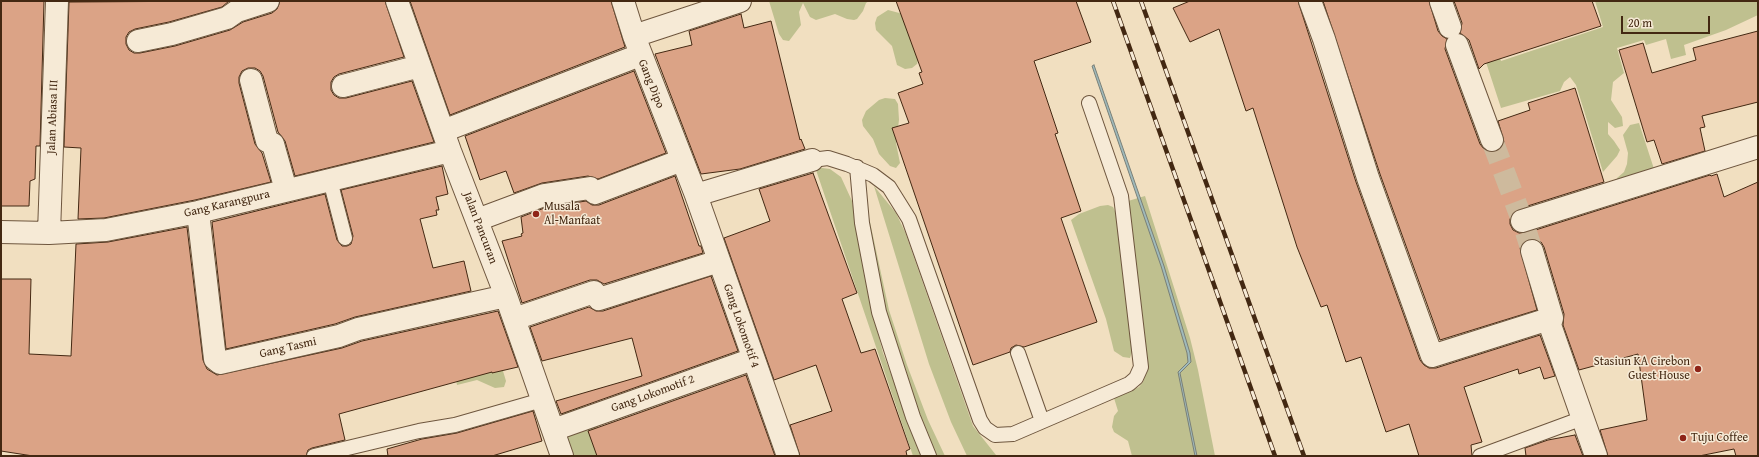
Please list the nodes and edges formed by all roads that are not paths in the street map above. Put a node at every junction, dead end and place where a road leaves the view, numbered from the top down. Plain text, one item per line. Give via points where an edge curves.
1 (57, 1) edge
2 (268, 1) edge
3 (397, 1) edge
4 (623, 1) edge
5 (1310, 1) edge
6 (730, 2) edge
7 (1441, 2) dead end
8 (138, 41) dead end
9 (637, 46) junction
10 (420, 66) junction
11 (251, 80) dead end
12 (343, 86) dead end
13 (1089, 103) dead end
14 (443, 131) junction
15 (1492, 140) tunnel mouth
16 (1758, 148) edge
17 (450, 151) junction
18 (682, 160) junction
19 (812, 160) joint
20 (856, 167) junction
21 (330, 180) junction
22 (286, 190) junction
23 (696, 195) junction
24 (198, 212) junction
25 (477, 220) junction
26 (1, 232) edge
27 (49, 233) junction
28 (345, 238) dead end
29 (719, 261) junction
30 (506, 296) junction
31 (514, 318) junction
32 (1552, 318) junction
33 (1018, 353) dead end
34 (753, 359) junction
35 (542, 400) junction
36 (1582, 418) junction
37 (1042, 421) junction
38 (553, 430) junction
39 (314, 456) edge
40 (562, 456) edge
41 (788, 456) edge
42 (929, 456) edge
43 (1480, 456) edge
44 (1596, 456) edge

1 - 27 street, Jalan Abiasa III
2 - 8 street via 237,11 227,18
3 - 10 street, Jalan Pancuran
4 - 9 street
5 - 32 street via 1368,178 1432,356
6 - 9 street
7 - 15 street
9 - 14 street, Gang Dipo
9 - 18 street, Gang Dipo
10 - 12 street
10 - 14 street, Jalan Pancuran
11 - 22 street via 267,141 273,144
13 - 37 lane via 1121,196 1141,367 1136,378 1129,384
14 - 17 street, Jalan Pancuran
16 - 32 street via 1525,230
17 - 21 street, Gang Karangpura
17 - 25 street, Jalan Pancuran
18 - 23 street, Gang Dipo
18 - 25 street via 595,193 590,188 544,195
19 - 20 lane via 828,158
19 - 23 street
20 - 37 lane via 879,178 889,187 909,219 985,428 995,435 1002,436
20 - 42 lane via 862,224 879,312 913,417
21 - 22 street, Gang Karangpura
21 - 28 lane
22 - 24 street, Gang Karangpura
23 - 29 street, Gang Lokomotif 4
24 - 27 street, Gang Karangpura via 106,230
24 - 30 street, Gang Tasmi via 215,359 220,363
25 - 30 street, Jalan Pancuran
26 - 27 street, Gang Karangpura
29 - 31 street via 599,299 594,292
29 - 34 street, Gang Lokomotif 4
30 - 31 street, Jalan Pancuran
31 - 35 street, Jalan Pancuran
32 - 36 street via 1550,325
33 - 37 lane
34 - 38 street, Gang Lokomotif 2
34 - 41 street, Gang Lokomotif 4
35 - 38 street, Jalan Pancuran
35 - 39 lane via 455,425
36 - 43 lane
36 - 44 street
38 - 40 street, Jalan Pancuran

